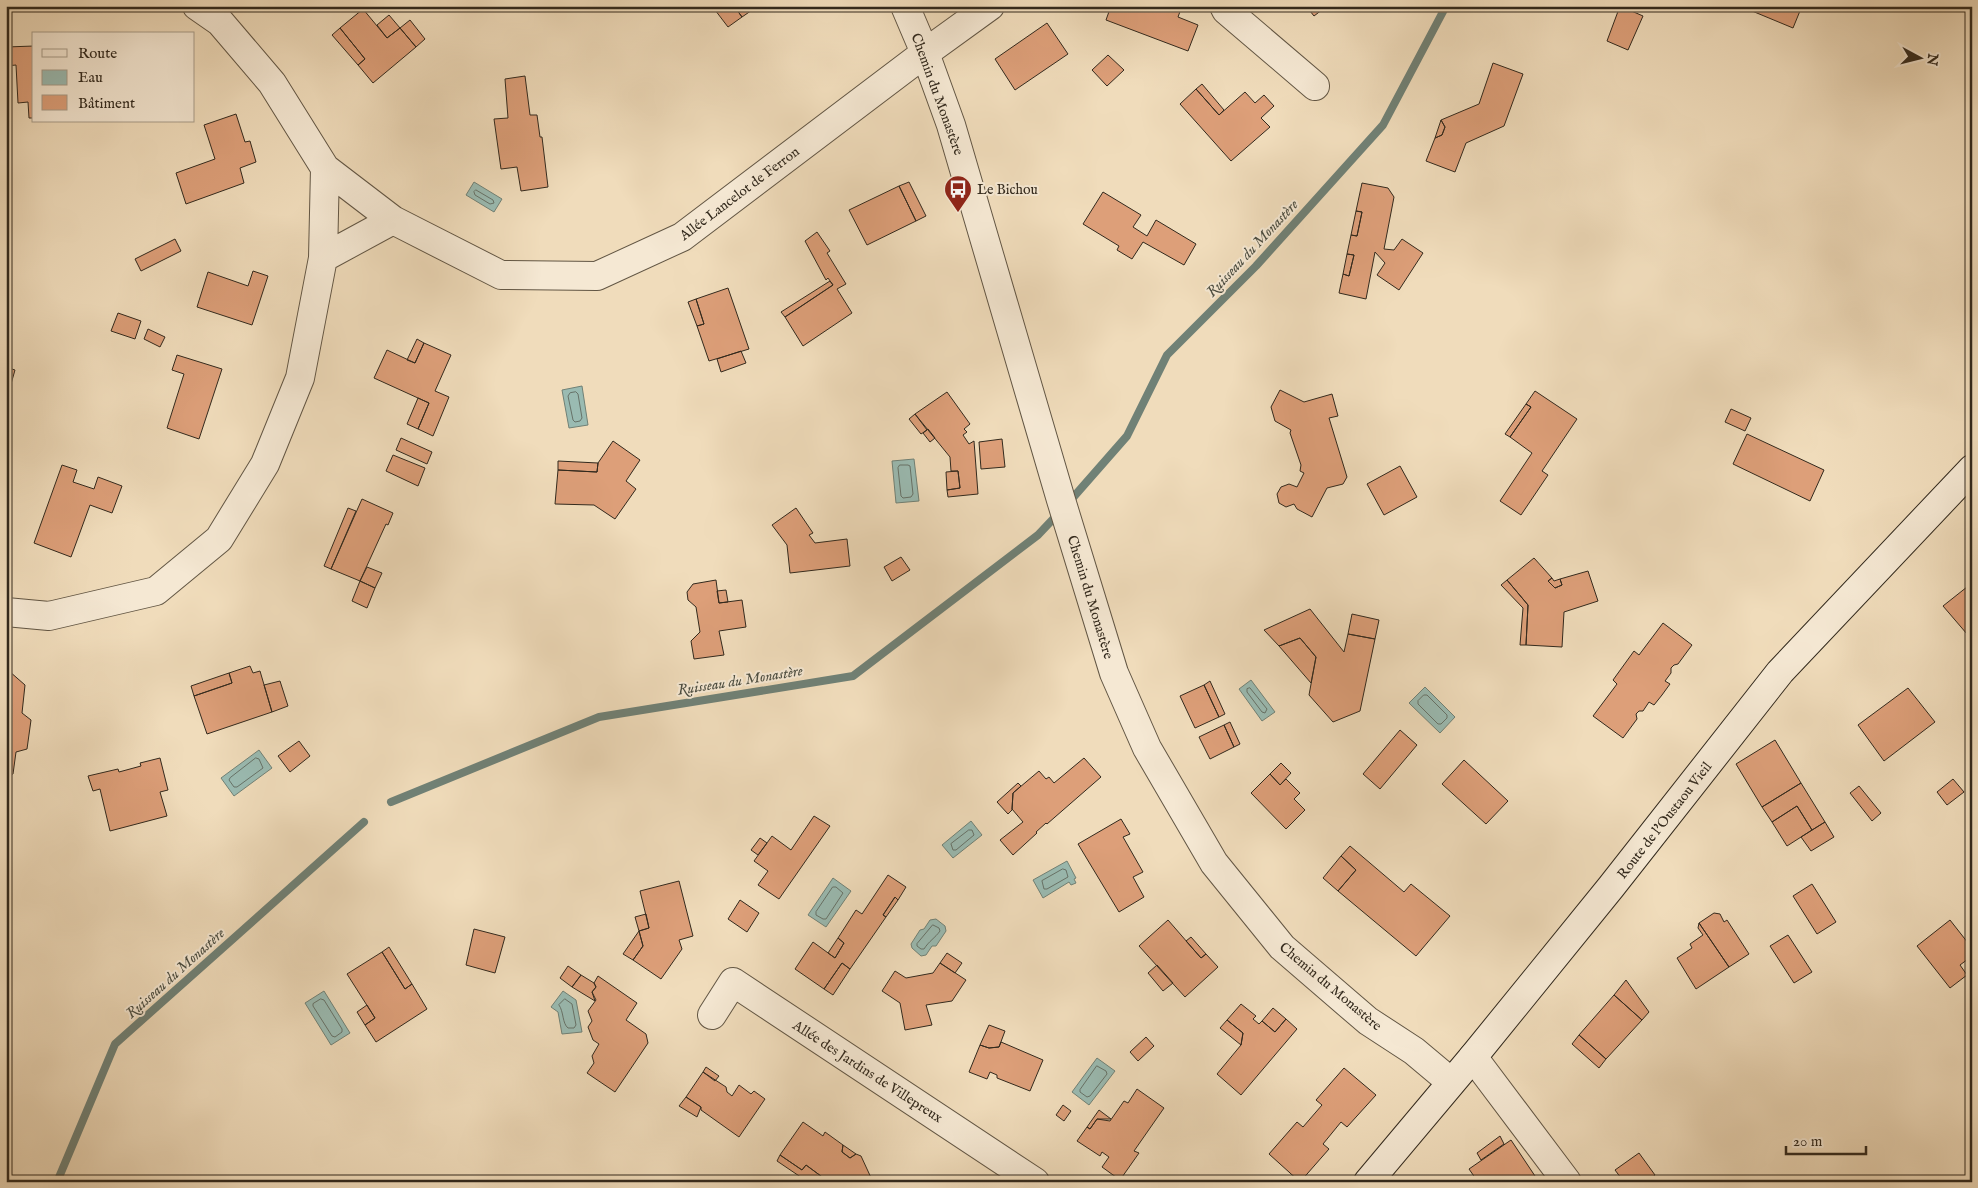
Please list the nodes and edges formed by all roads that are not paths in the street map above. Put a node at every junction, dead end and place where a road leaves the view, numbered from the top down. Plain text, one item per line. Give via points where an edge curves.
1 (197, 6) edge
2 (905, 6) edge
3 (990, 6) edge
4 (1224, 6) edge
5 (925, 53) junction
6 (1315, 86) dead end
7 (325, 168) junction
8 (393, 220) junction
9 (323, 258) junction
10 (1972, 469) edge
11 (6, 612) edge
12 (712, 1015) dead end
13 (1473, 1057) junction
14 (1451, 1082) junction
15 (1035, 1182) edge
16 (1368, 1182) edge
17 (1567, 1182) edge

1 - 7 street via 220,22 272,83
2 - 5 street, Chemin du Monastère
3 - 5 street, Allée Lancelot de Ferron
4 - 6 street
5 - 8 street, Allée Lancelot de Ferron via 682,237 597,276 501,275
5 - 14 street, Chemin du Monastère via 951,124 1111,664 1147,748 1214,863 1282,947 1368,1021 1414,1051
7 - 8 street, Allée Lancelot de Ferron
7 - 9 street
8 - 9 street
9 - 11 street via 300,378 265,464 219,539 156,591 49,616
10 - 13 street, Route de l'Oustaou Vieil via 1780,672
12 - 15 street, Allée des Jardins de Villepreux via 732,982
13 - 14 street, Route de l'Oustaou Vieil
13 - 17 street
14 - 16 street, Route de l'Oustaou Vieil

